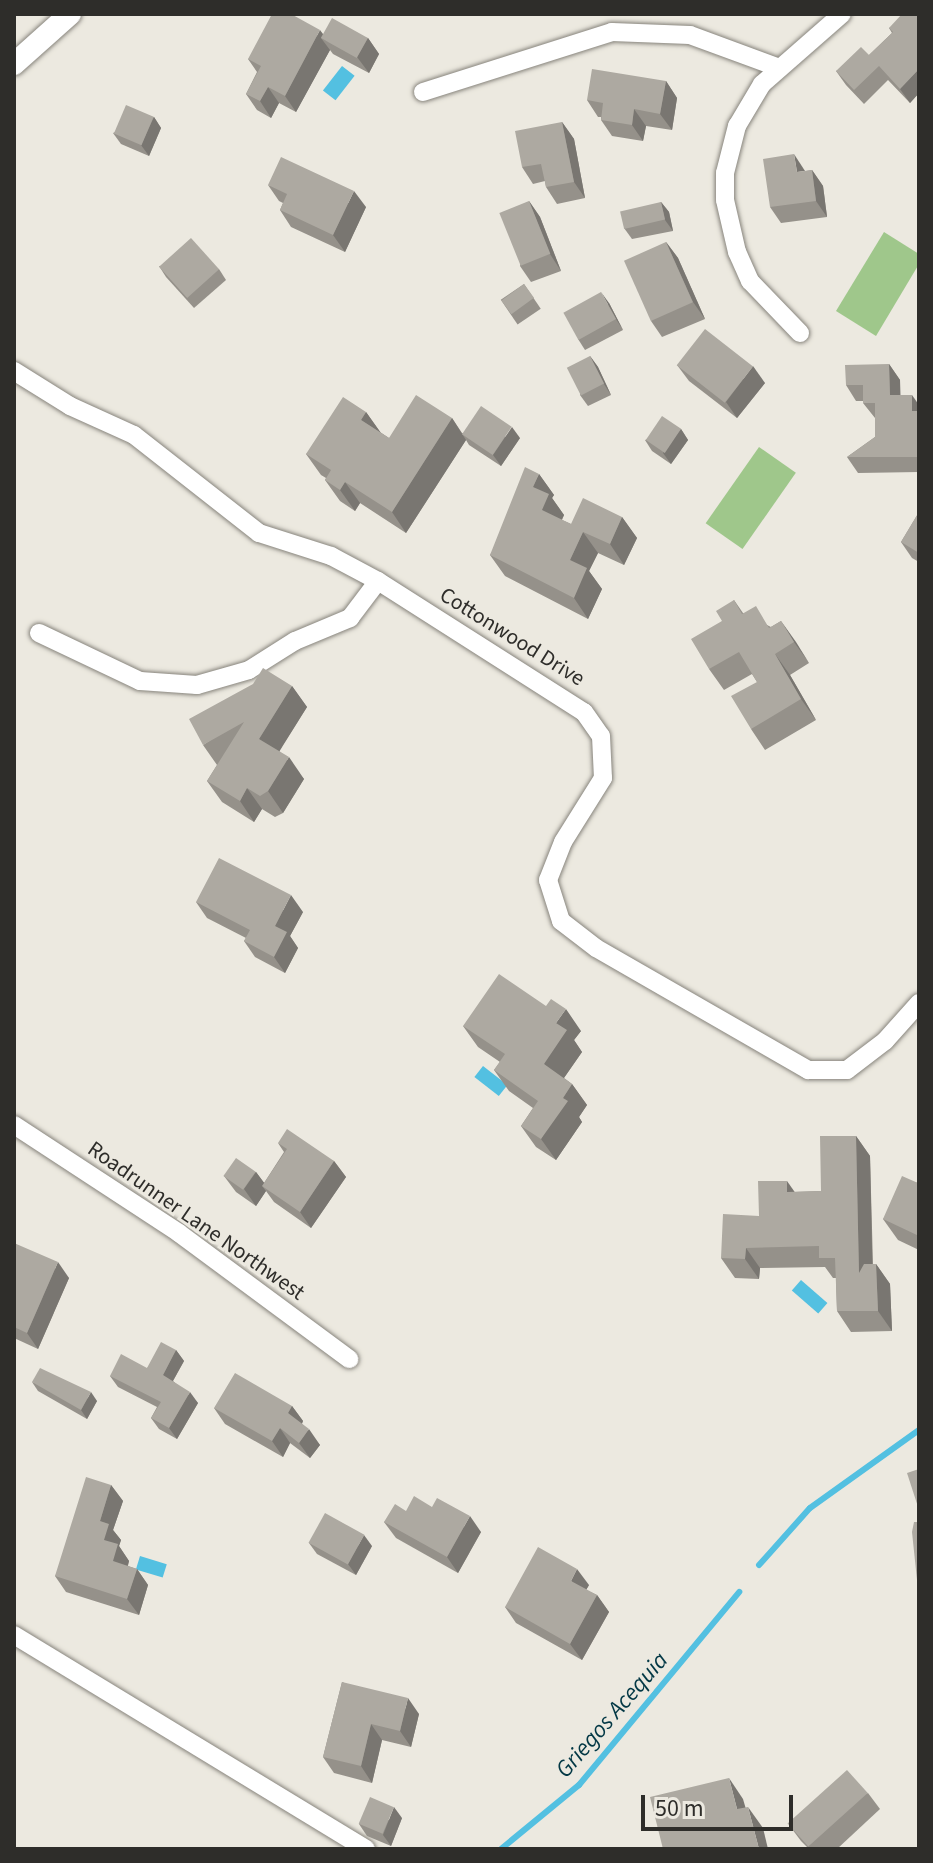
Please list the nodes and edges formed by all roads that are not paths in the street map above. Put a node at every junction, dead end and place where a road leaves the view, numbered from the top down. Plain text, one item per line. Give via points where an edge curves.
1 (70, 14) edge
2 (842, 14) edge
3 (14, 64) edge
4 (777, 67) junction
5 (423, 92) dead end
6 (800, 333) dead end
7 (14, 371) edge
8 (378, 581) junction
9 (39, 633) dead end
10 (919, 1003) edge
11 (14, 1125) edge
12 (349, 1359) dead end
13 (14, 1635) edge
14 (366, 1849) edge

1 - 3 street
2 - 4 street
4 - 5 street via 690,35 612,32
4 - 6 street via 737,126 725,173 725,200 729,229 750,281
7 - 8 street, Cottonwood Drive via 70,406 134,435 259,533 331,556
8 - 9 street via 350,618 295,641 249,670 197,685 161,686 129,677
8 - 10 street, Cottonwood Drive via 573,703 597,728 605,748 603,778 563,842 548,880 561,921 572,930 808,1070 847,1070 885,1041
11 - 12 street, Roadrunner Lane Northwest via 179,1233
13 - 14 street

